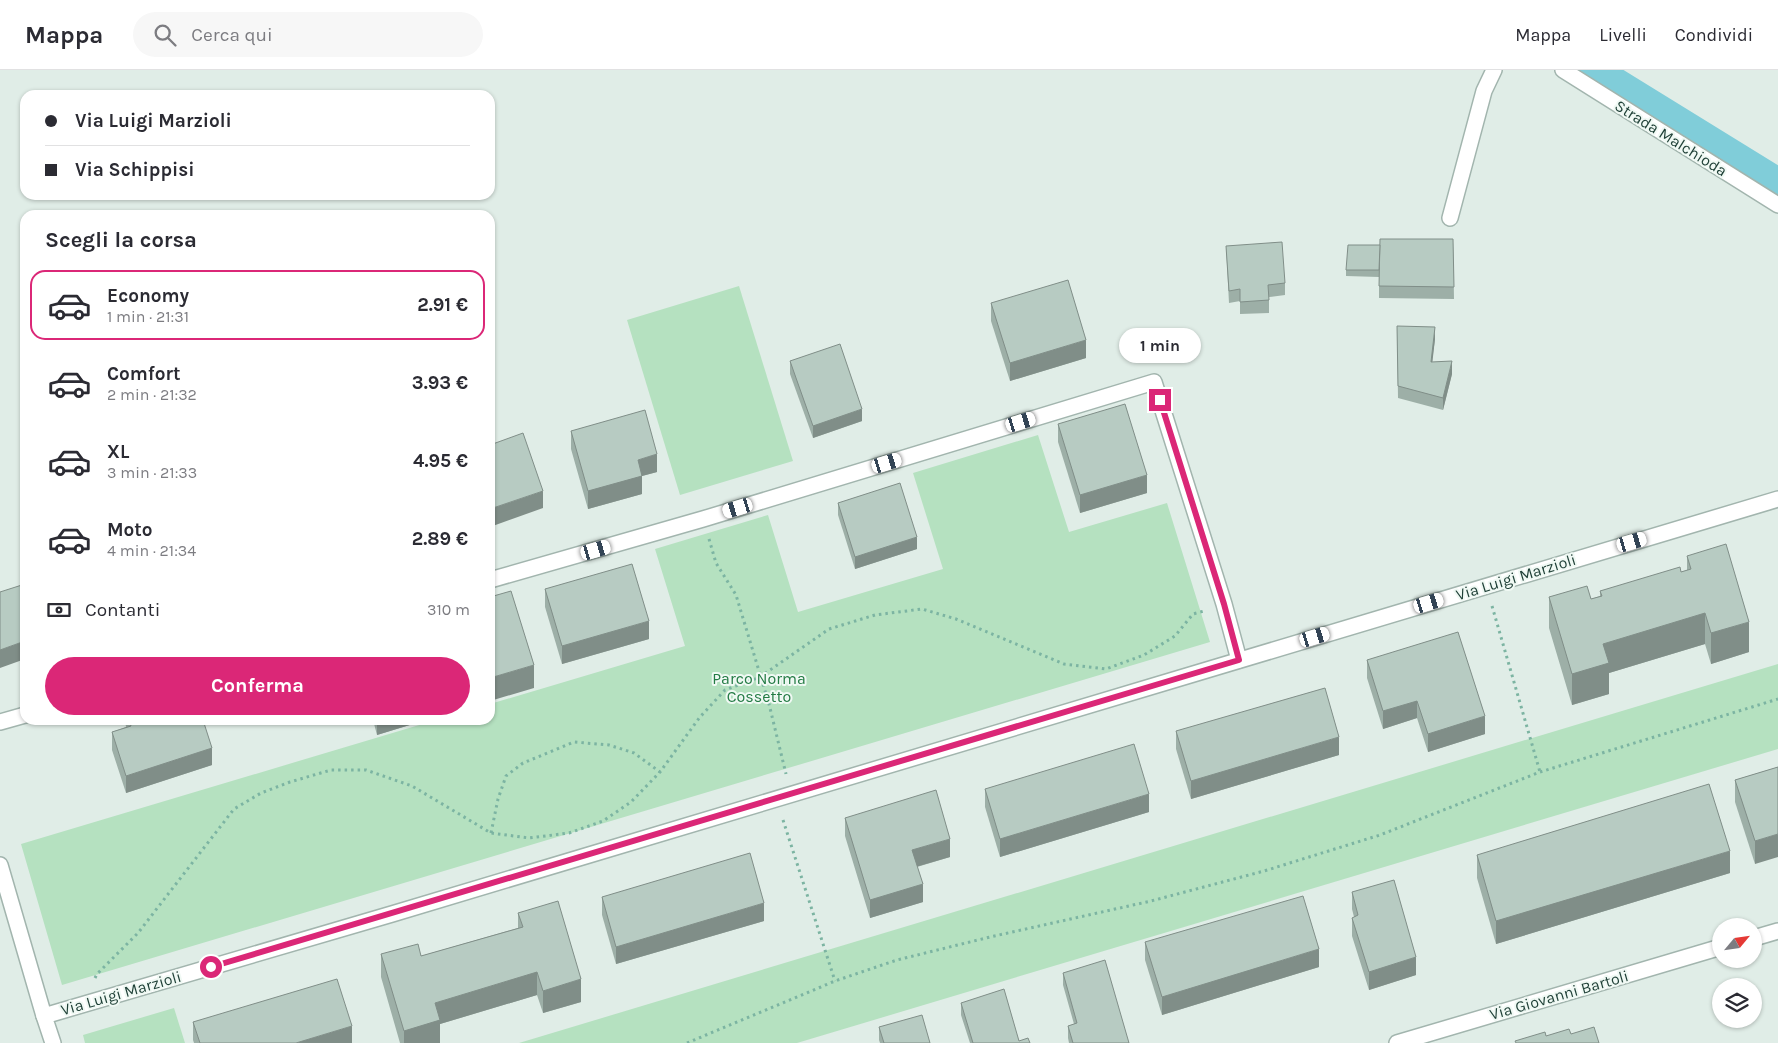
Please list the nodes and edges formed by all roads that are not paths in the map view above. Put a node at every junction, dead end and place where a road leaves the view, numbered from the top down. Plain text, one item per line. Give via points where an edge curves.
1 (1494, 70) edge
2 (1563, 70) edge
3 (1778, 205) edge
4 (1450, 218) dead end
5 (1778, 499) edge
6 (495, 579) edge
7 (1239, 660) junction
8 (20, 716) edge
9 (0, 722) edge
10 (0, 865) edge
11 (1778, 931) edge
12 (1762, 936) edge
13 (1712, 950) edge
14 (44, 1016) junction
15 (53, 1043) edge
16 (1397, 1043) edge

1 - 4 street via 1484,91
2 - 3 street, Strada Malchioda
5 - 7 street, Via Luigi Marzioli
6 - 7 street via 1154,382
7 - 14 street, Via Luigi Marzioli
8 - 9 street
10 - 14 street
11 - 12 street
13 - 16 street, Via Giovanni Bartoli
14 - 15 street, Via Luigi Marzioli

